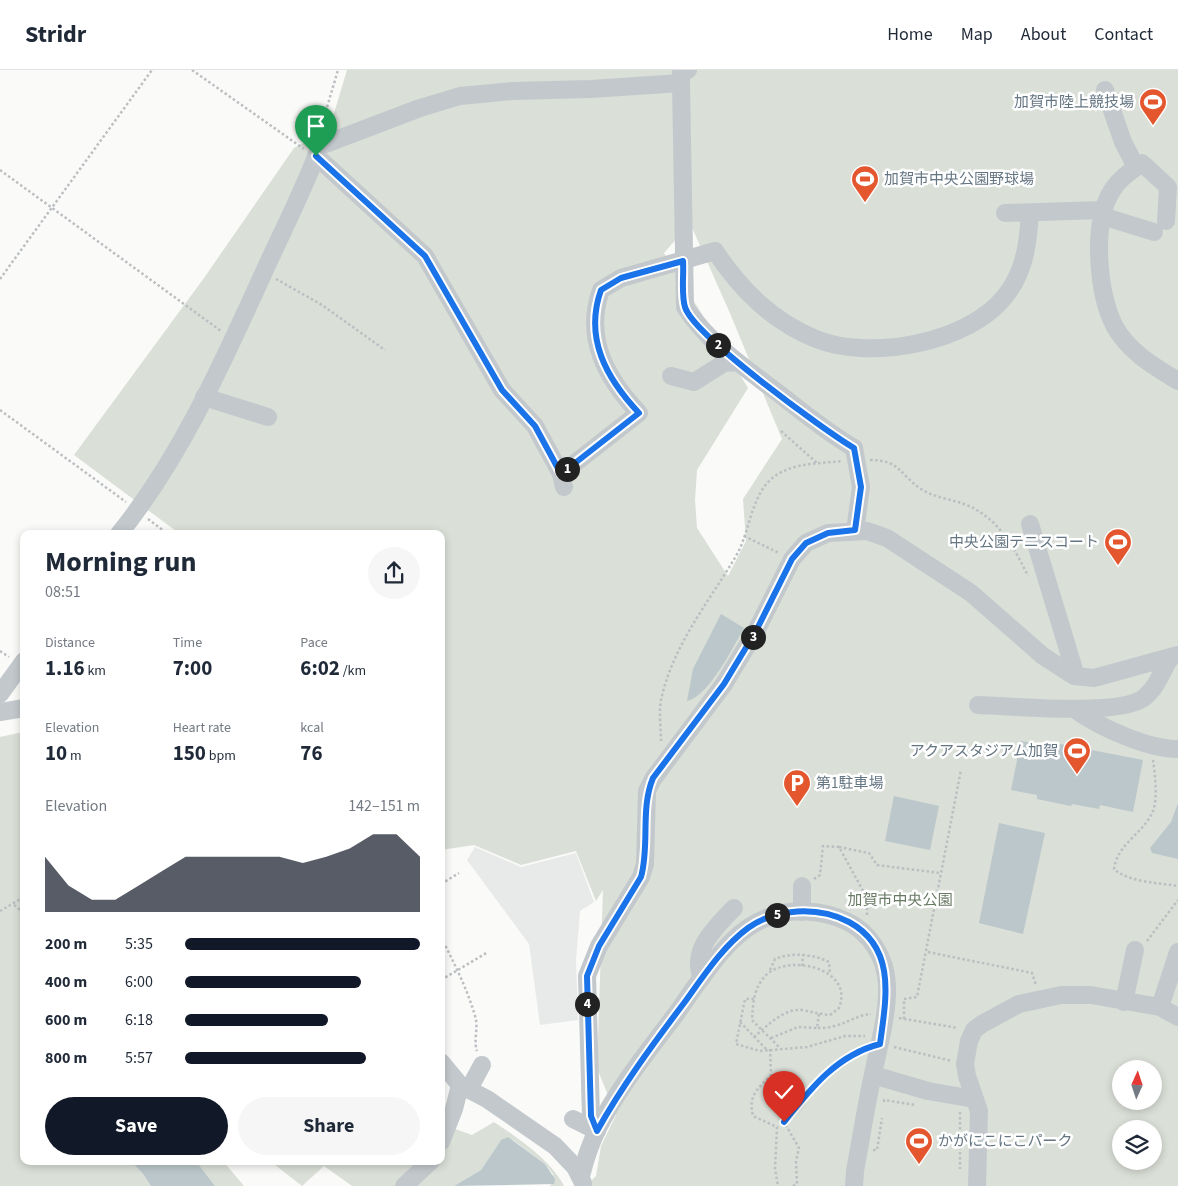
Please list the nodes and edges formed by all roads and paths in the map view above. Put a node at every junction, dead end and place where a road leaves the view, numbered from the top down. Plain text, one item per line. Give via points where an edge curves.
1 (152, 70) edge
2 (192, 70) edge
3 (338, 70) edge
4 (683, 75) edge
5 (1105, 90) dead end
6 (318, 151) junction
7 (1139, 165) junction
8 (0, 170) edge
9 (51, 208) junction
10 (1005, 213) dead end
11 (1030, 213) junction
12 (1102, 213) junction
13 (683, 261) junction
14 (263, 272) junction
15 (0, 279) edge
16 (233, 340) junction
17 (385, 350) dead end
18 (737, 362) junction
19 (671, 376) dead end
20 (1178, 381) edge
21 (204, 397) junction
22 (0, 410) edge
23 (268, 417) dead end
24 (781, 431) dead end
25 (854, 456) junction
26 (818, 464) junction
27 (138, 510) junction
28 (1030, 524) dead end
29 (122, 530) edge
30 (163, 530) edge
31 (855, 530) junction
32 (744, 536) junction
33 (791, 560) junction
34 (1030, 579) dead end
35 (1174, 656) edge
36 (20, 666) edge
37 (1076, 676) junction
38 (0, 694) edge
39 (978, 705) dead end
40 (20, 709) edge
41 (1074, 709) junction
42 (0, 712) edge
43 (1152, 746) junction
44 (1178, 749) edge
45 (661, 764) junction
46 (961, 770) dead end
47 (839, 847) junction
48 (459, 873) dead end
49 (940, 873) junction
50 (445, 882) edge
51 (802, 886) joint
52 (1178, 886) edge
53 (20, 900) edge
54 (1178, 900) edge
55 (14, 905) junction
56 (734, 908) dead end
57 (20, 910) edge
58 (0, 911) edge
59 (802, 912) junction
60 (867, 936) junction
61 (445, 944) edge
62 (1135, 950) joint
63 (488, 952) dead end
64 (927, 952) junction
65 (1178, 952) edge
66 (803, 955) junction
67 (802, 966) junction
68 (459, 970) junction
69 (770, 972) junction
70 (1032, 973) dead end
71 (830, 974) junction
72 (445, 978) edge
73 (702, 978) junction
74 (754, 999) junction
75 (1124, 1002) junction
76 (1160, 1007) junction
77 (819, 1014) junction
78 (1178, 1017) edge
79 (904, 1019) junction
80 (740, 1022) junction
81 (817, 1028) junction
82 (763, 1029) junction
83 (882, 1030) junction
84 (974, 1030) junction
85 (754, 1037) junction
86 (771, 1038) junction
87 (780, 1048) junction
88 (768, 1049) junction
89 (482, 1064) joint
90 (965, 1064) junction
91 (445, 1066) edge
92 (873, 1075) junction
93 (464, 1087) junction
94 (974, 1099) junction
95 (922, 1106) dead end
96 (883, 1109) dead end
97 (960, 1111) dead end
98 (882, 1117) dead end
99 (573, 1120) dead end
100 (784, 1122) junction
101 (777, 1127) junction
102 (597, 1131) junction
103 (445, 1132) edge
104 (859, 1149) junction
105 (427, 1165) edge
106 (960, 1177) dead end
107 (583, 1181) edge
108 (849, 1184) edge
109 (404, 1186) edge
110 (778, 1186) edge
111 (793, 1186) edge
112 (977, 1186) edge

1 - 9 path
2 - 6 path
3 - 6 path via 320,127
4 - 6 street via 591,89 460,96 420,108
4 - 13 street
5 - 7 street via 1123,142
6 - 13 street via 425,256 502,390 535,426 562,480 639,413 613,381 601,356 594,331 595,307 601,290 621,278
6 - 14 street
7 - 12 street via 1110,193
7 - 12 street via 1168,187 1160,227
8 - 9 path
9 - 15 path
9 - 16 path
10 - 11 street
11 - 12 street
11 - 13 street via 1028,250 1006,296 975,322 954,332 895,347 850,347 818,340 776,318 754,300 734,280 715,251
12 - 20 street via 1099,239 1103,284 1115,327 1149,363
13 - 18 street via 685,307 697,326
14 - 16 street
14 - 17 path via 322,305
16 - 21 street
18 - 19 street via 724,363 694,382
18 - 25 street via 834,436
21 - 23 street
21 - 27 street
22 - 27 path
24 - 26 path
25 - 26 path
25 - 31 street, bridge via 861,487
25 - 34 path via 887,460 919,488 985,515 1014,547
26 - 32 path via 789,468 771,479 758,498
27 - 29 street
27 - 30 path
28 - 37 street
31 - 33 street via 828,533 806,543
31 - 37 street via 887,538 925,562 971,593 1043,656
32 - 33 path
32 - 45 path via 737,555 703,607 668,676 661,697
33 - 45 street via 756,631 724,684
35 - 37 street via 1094,678
35 - 41 street via 1142,700
36 - 38 street
39 - 41 street
40 - 42 street
41 - 43 street
43 - 44 street
43 - 52 path via 1155,804 1152,814 1119,853 1114,869 1130,877
45 - 102 street via 648,791 645,864 641,877 599,946 587,976 591,1116
46 - 49 path
47 - 49 path via 869,853 878,865
47 - 51 path via 823,846 820,875
47 - 60 path via 867,898
48 - 50 path
49 - 64 path
51 - 59 street
53 - 55 path
54 - 62 path via 1147,941
55 - 57 path
55 - 58 path
56 - 73 street via 711,933 700,952 698,968
59 - 60 street via 834,915
59 - 73 street via 769,917 749,928 731,942
60 - 83 street via 877,950 887,984
61 - 68 path
62 - 75 street
63 - 68 path
64 - 70 path
64 - 79 path via 917,997 904,999
65 - 76 street
66 - 67 path
66 - 69 path via 775,959
66 - 71 path via 829,962
67 - 69 path via 776,968
67 - 71 path via 819,968
68 - 72 path
68 - 89 path via 476,1018 475,1045
69 - 74 path via 763,978
71 - 77 path via 835,980 841,1003 830,1015
73 - 102 street via 616,1096
74 - 80 path via 745,999
74 - 82 path via 752,1020
75 - 76 street
75 - 84 street via 1091,995 1061,995 1019,1004
76 - 78 street
77 - 81 path
77 - 82 path via 800,1010 788,1012
79 - 83 path
79 - 84 path
80 - 85 path
80 - 88 path via 736,1044 760,1051
81 - 83 path via 845,1024 864,1014
81 - 86 path via 798,1027
82 - 85 path
82 - 86 path
83 - 87 path via 807,1047
83 - 90 path
83 - 92 street
83 - 100 path via 815,1084
84 - 90 street
85 - 88 path
86 - 87 path
87 - 88 path
88 - 101 path via 771,1075 754,1094 750,1104 753,1116
89 - 93 street
90 - 94 street
91 - 93 street
92 - 94 street
92 - 104 street
93 - 103 street
93 - 107 street via 555,1146 569,1159
94 - 112 street via 980,1111
95 - 96 path via 884,1100
97 - 106 path
98 - 104 path via 877,1150
99 - 102 street
100 - 101 path
100 - 111 path via 799,1148 797,1184
101 - 110 path via 775,1169
102 - 107 street via 585,1160
104 - 108 street
105 - 109 street

